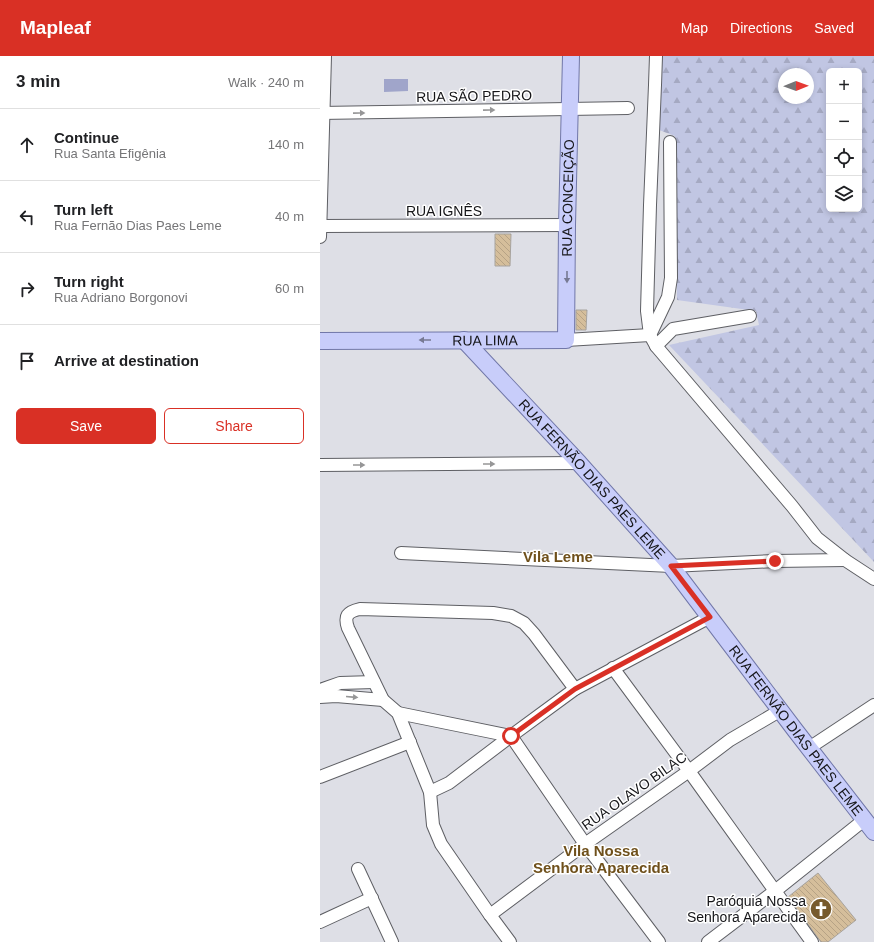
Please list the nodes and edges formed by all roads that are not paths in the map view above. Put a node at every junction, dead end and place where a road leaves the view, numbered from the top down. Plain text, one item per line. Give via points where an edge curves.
1 (325, 56) edge
2 (571, 56) edge
3 (656, 56) edge
4 (628, 108) dead end
5 (570, 109) junction
6 (322, 113) edge
7 (670, 142) dead end
8 (567, 225) junction
9 (320, 226) edge
10 (320, 237) edge
11 (750, 316) dead end
12 (650, 335) junction
13 (464, 340) junction
14 (566, 340) junction
15 (320, 341) edge
16 (656, 346) junction
17 (579, 463) junction
18 (320, 465) edge
19 (401, 552) dead end
20 (845, 560) junction
21 (671, 566) junction
22 (874, 579) edge
23 (710, 617) junction
24 (613, 668) junction
25 (374, 682) junction
26 (575, 689) junction
27 (320, 690) edge
28 (320, 697) edge
29 (383, 700) junction
30 (874, 705) edge
31 (780, 710) junction
32 (398, 713) junction
33 (511, 736) junction
34 (410, 742) junction
35 (809, 748) junction
36 (689, 771) junction
37 (320, 777) edge
38 (430, 792) junction
39 (864, 820) junction
40 (874, 832) edge
41 (585, 844) junction
42 (358, 869) dead end
43 (775, 892) junction
44 (372, 898) junction
45 (490, 915) junction
46 (320, 922) edge
47 (392, 942) edge
48 (510, 942) edge
49 (659, 942) edge
50 (708, 942) edge
51 (812, 942) edge

1 - 6 street
2 - 5 main road, RUA CONCEIÇÃO
3 - 12 street via 648,266
4 - 5 street, RUA SÃO PEDRO
6 -> 5 street, RUA SÃO PEDRO
5 - 8 main road, RUA CONCEIÇÃO
6 - 9 street
7 - 12 street via 671,278 668,297
8 - 9 street, RUA IGNÊS
8 -> 14 main road, RUA CONCEIÇÃO
9 - 10 street
11 - 16 street via 673,329
12 - 14 street, RUA LIMA
12 - 16 street
13 - 14 main road, RUA LIMA
13 -> 15 main road, RUA LIMA
13 - 17 main road, RUA FERNÃO DIAS PAES LEME
16 - 20 street via 817,538
18 -> 17 street
17 - 21 main road, RUA FERNÃO DIAS PAES LEME
19 - 21 street
20 - 21 street
20 - 22 street
21 - 23 main road, RUA FERNÃO DIAS PAES LEME
23 - 24 street
23 - 31 main road, RUA FERNÃO DIAS PAES LEME
24 - 26 street
24 - 36 street
25 - 26 street via 346,622 352,611 360,609 493,613 511,616 524,623 534,634
25 - 27 street via 340,683
25 - 29 street
26 - 33 street
28 -> 29 street
29 - 32 street
30 - 35 street
31 - 35 main road, RUA FERNÃO DIAS PAES LEME
31 - 36 street, RUA OLAVO BILAC via 730,740
32 - 33 street
32 - 34 street
33 - 38 street via 450,783
33 - 41 street
34 - 37 street
34 - 38 street
35 - 39 main road, RUA FERNÃO DIAS PAES LEME
36 - 41 street, RUA OLAVO BILAC
36 - 43 street
38 - 45 street via 433,825 441,844
39 - 40 main road, RUA FERNÃO DIAS PAES LEME
39 - 43 street
41 - 45 street, RUA OLAVO BILAC
41 - 49 street
42 - 44 street
43 - 50 street
43 - 51 street
44 - 46 street
44 - 47 street
45 - 48 street

